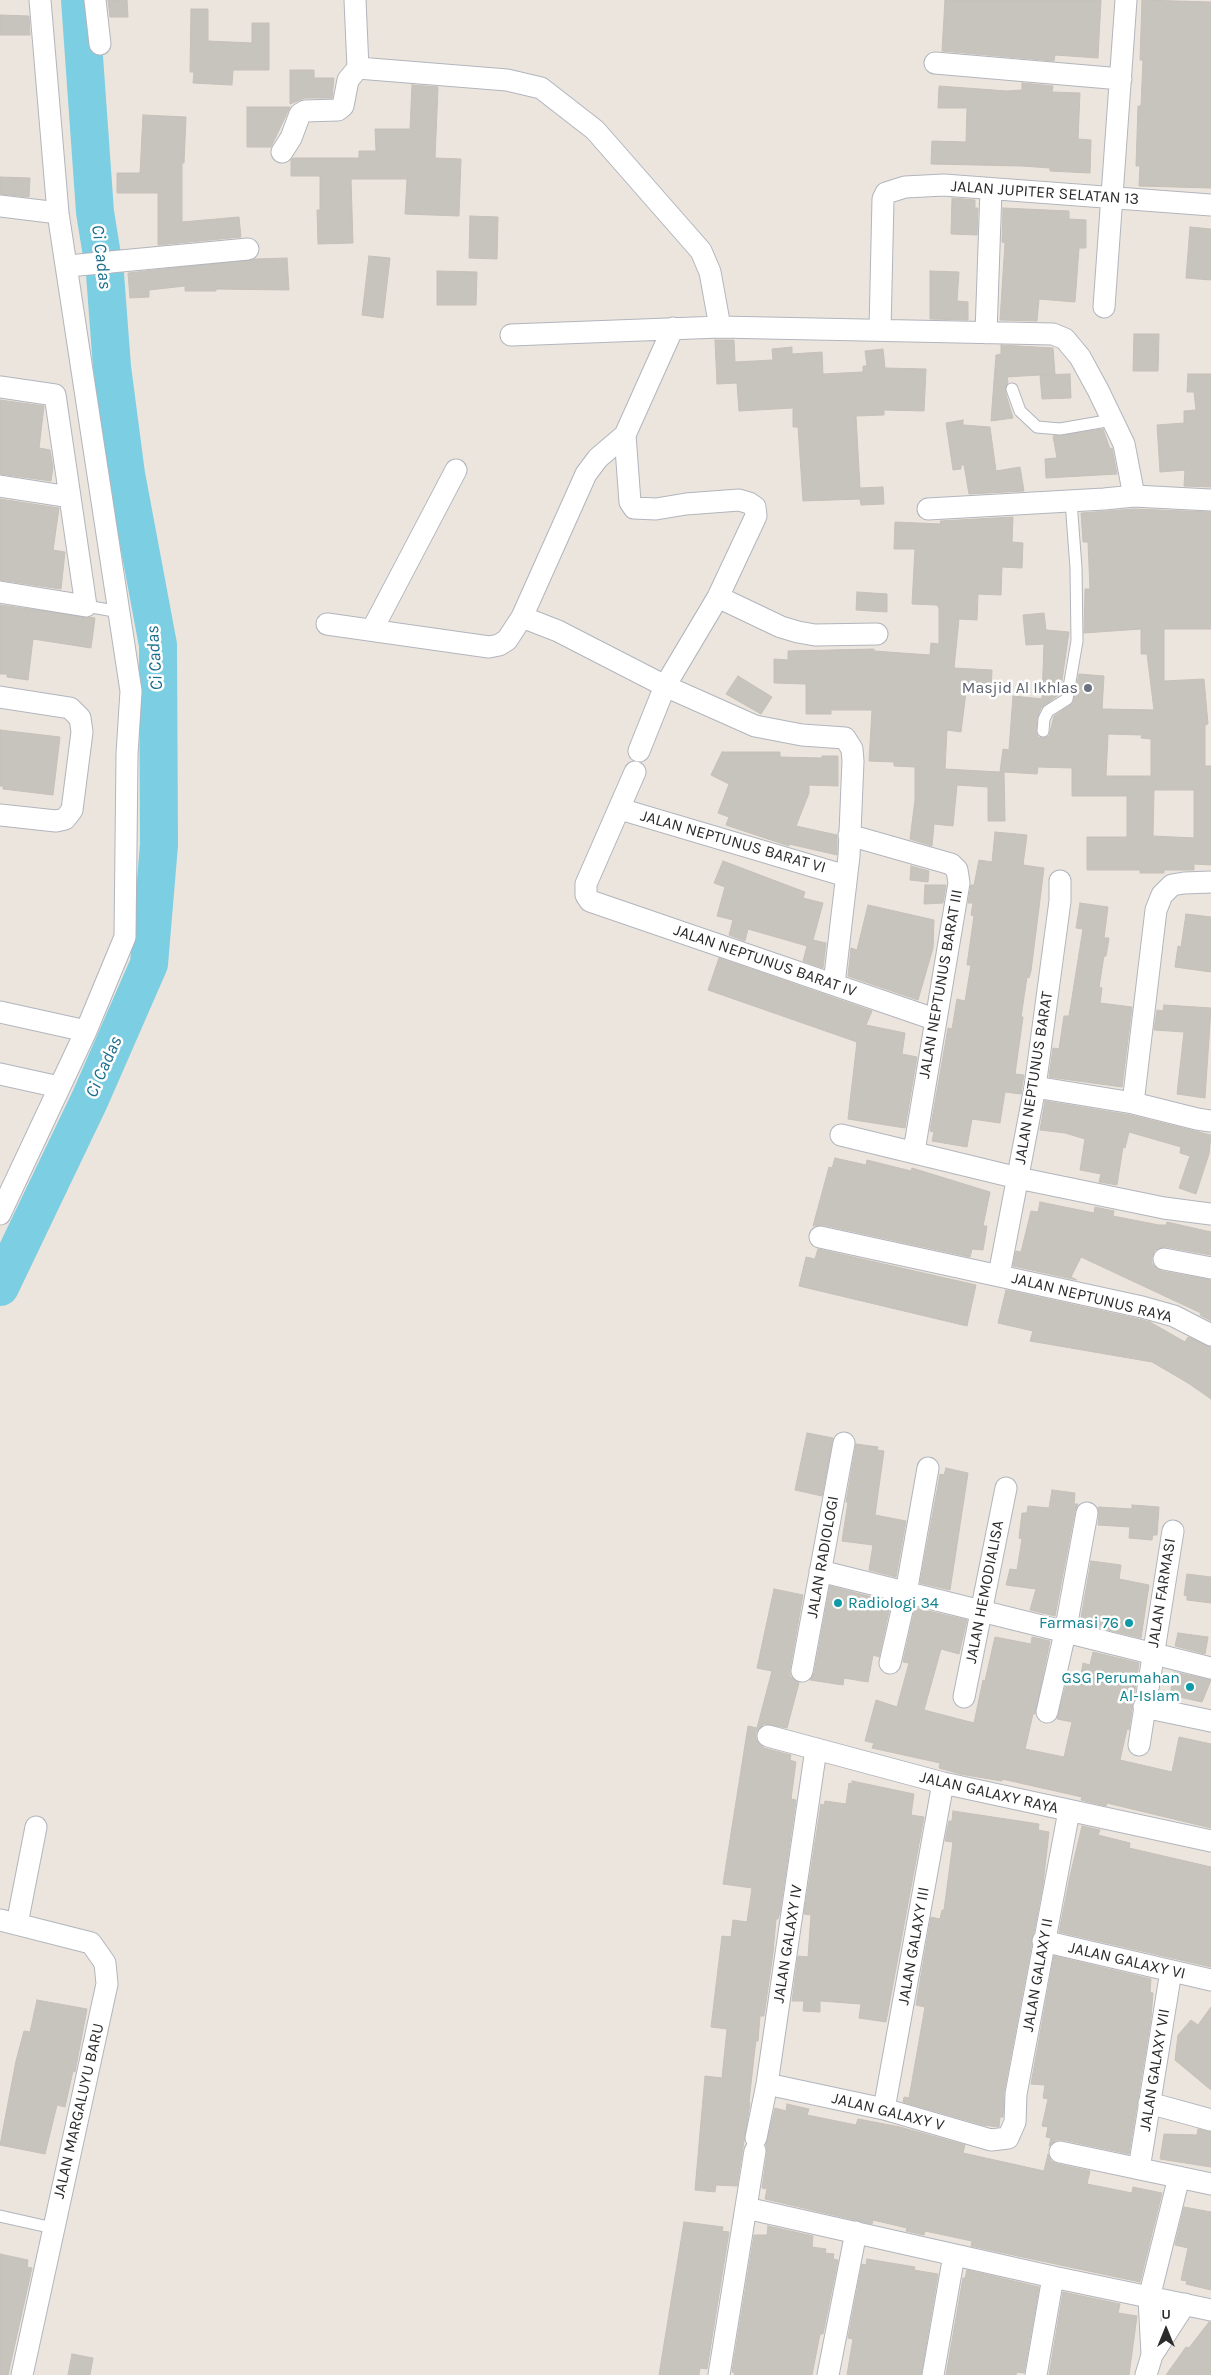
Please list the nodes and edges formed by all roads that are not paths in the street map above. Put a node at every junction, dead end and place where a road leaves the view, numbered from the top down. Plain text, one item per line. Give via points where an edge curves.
1 (40, 0) edge
2 (95, 0) edge
3 (355, 0) edge
4 (1126, 0) edge
5 (100, 44) dead end
6 (935, 63) dead end
7 (358, 68) junction
8 (1120, 79) junction
9 (282, 152) dead end
10 (991, 190) junction
11 (1111, 198) junction
12 (1211, 205) edge
13 (0, 206) edge
14 (58, 212) junction
15 (248, 249) dead end
16 (72, 266) junction
17 (1104, 307) dead end
18 (720, 327) junction
19 (673, 328) junction
20 (880, 330) junction
21 (986, 333) junction
22 (511, 334) dead end
23 (0, 387) edge
24 (1012, 389) dead end
25 (1112, 420) junction
26 (625, 435) junction
27 (456, 470) dead end
28 (0, 486) edge
29 (1134, 496) junction
30 (70, 497) junction
31 (1211, 500) edge
32 (1071, 502) junction
33 (928, 510) dead end
34 (0, 592) edge
35 (718, 597) junction
36 (86, 606) junction
37 (120, 612) junction
38 (522, 617) junction
39 (327, 624) dead end
40 (372, 630) junction
41 (877, 634) dead end
42 (665, 686) junction
43 (0, 697) edge
44 (1043, 731) dead end
45 (620, 809) junction
46 (0, 815) edge
47 (849, 835) junction
48 (846, 876) junction
49 (1060, 881) dead end
50 (1211, 882) edge
51 (834, 984) junction
52 (0, 1012) edge
53 (934, 1019) junction
54 (86, 1031) junction
55 (0, 1074) edge
56 (59, 1087) junction
57 (1035, 1087) junction
58 (1133, 1103) junction
59 (1211, 1120) edge
60 (841, 1135) dead end
61 (914, 1151) junction
62 (1018, 1178) junction
63 (0, 1214) edge
64 (1211, 1214) edge
65 (820, 1237) dead end
66 (1164, 1259) dead end
67 (1211, 1268) edge
68 (999, 1275) junction
69 (1211, 1335) edge
70 (844, 1443) dead end
71 (928, 1468) dead end
72 (1006, 1488) dead end
73 (1087, 1513) dead end
74 (1173, 1531) dead end
75 (820, 1571) junction
76 (906, 1592) junction
77 (980, 1611) junction
78 (1065, 1633) junction
79 (1152, 1653) junction
80 (890, 1663) dead end
81 (1211, 1668) edge
82 (802, 1672) dead end
83 (964, 1697) dead end
84 (1144, 1707) junction
85 (1047, 1712) dead end
86 (1211, 1722) edge
87 (768, 1736) dead end
88 (1139, 1745) dead end
89 (816, 1749) junction
90 (943, 1783) junction
91 (1069, 1811) junction
92 (36, 1826) dead end
93 (1211, 1841) edge
94 (9, 1922) edge
95 (1043, 1941) junction
96 (1171, 1971) junction
97 (1211, 1980) edge
98 (767, 2084) junction
99 (1149, 2103) junction
100 (884, 2108) junction
101 (1211, 2120) edge
102 (1008, 2138) joint
103 (1060, 2152) dead end
104 (1139, 2169) junction
105 (1178, 2177) junction
106 (1211, 2184) edge
107 (746, 2208) junction
108 (0, 2216) edge
109 (53, 2228) junction
110 (856, 2232) junction
111 (954, 2254) junction
112 (1053, 2278) junction
113 (1149, 2298) junction
114 (1185, 2304) junction
115 (1211, 2310) edge
116 (1152, 2355) junction
117 (22, 2375) edge
118 (719, 2375) edge
119 (828, 2375) edge
120 (933, 2375) edge
121 (1036, 2375) edge
122 (1146, 2375) edge

1 - 14 street
2 - 5 street
3 - 7 street
4 - 8 street
6 - 8 street
7 - 9 street via 348,80 343,106 338,110 300,114
7 - 18 street via 507,80 541,88 595,130 701,251 710,272
8 - 11 street
10 - 11 street, JALAN JUPITER SELATAN 13
10 - 20 street, JALAN JUPITER SELATAN 13 via 944,185 886,193 882,199
10 - 21 street
11 - 12 street, JALAN JUPITER SELATAN 13
11 - 17 street
13 - 14 street
14 - 16 street
15 - 16 street
16 - 37 street
18 - 19 street
18 - 20 street
19 - 22 street
19 - 26 street
20 - 21 street
21 - 25 street via 1045,333 1065,339 1080,357
23 - 30 street via 55,395
24 - 25 lane via 1020,411 1037,427 1060,429
25 - 29 street via 1124,444
26 - 35 street via 630,502 634,508 656,509 720,500 739,500 755,507 752,528
26 - 38 street via 598,458 586,474
27 - 40 street
28 - 30 street
29 - 31 street
29 - 32 street
30 - 36 street
32 - 33 street
32 - 44 lane via 1077,641 1067,699 1048,711
34 - 36 street
35 - 41 street via 798,632 815,635
35 - 42 street
36 - 37 lane
37 - 54 street via 131,691 125,937
38 - 40 street via 512,635 499,645 484,647
38 - 42 street via 558,631
39 - 40 street
42 - 45 street
42 - 47 street via 755,726 802,736 845,738 852,749 853,761
43 - 46 street via 70,708 80,718 82,732 72,810 65,818 56,821
45 - 48 street, JALAN NEPTUNUS BARAT VI
45 - 51 street, JALAN NEPTUNUS BARAT IV via 586,884 586,895 595,904
47 - 48 street
47 - 53 street, JALAN NEPTUNUS BARAT III via 951,864 956,870 959,882
48 - 51 street
49 - 57 street, JALAN NEPTUNUS BARAT
50 - 58 street via 1172,885 1162,895 1156,910
51 - 53 street, JALAN NEPTUNUS BARAT IV
52 - 54 street
53 - 61 street, JALAN NEPTUNUS BARAT III
54 - 56 street
55 - 56 street
56 - 63 street
57 - 58 street
57 - 62 street, JALAN NEPTUNUS BARAT
58 - 59 street
60 - 61 street
61 - 62 street
62 - 64 street via 1164,1208
62 - 68 street, JALAN NEPTUNUS BARAT
65 - 68 street, JALAN NEPTUNUS RAYA
66 - 67 street
68 - 69 street, JALAN NEPTUNUS RAYA via 1174,1316
70 - 75 street, JALAN RADIOLOGI
71 - 76 street
72 - 77 street, JALAN HEMODIALISA
73 - 78 street
74 - 79 street, JALAN FARMASI
75 - 76 street
75 - 82 street, JALAN RADIOLOGI
76 - 77 street
76 - 80 street
77 - 78 street
77 - 83 street, JALAN HEMODIALISA
78 - 79 street
78 - 85 street
79 - 81 street
79 - 84 street, JALAN FARMASI
84 - 86 street
84 - 88 street, JALAN FARMASI
87 - 89 street, JALAN GALAXY RAYA
89 - 90 street, JALAN GALAXY RAYA
89 - 98 street, JALAN GALAXY IV
90 - 91 street, JALAN GALAXY RAYA
90 - 100 street, JALAN GALAXY III
91 - 93 street, JALAN GALAXY RAYA
91 - 95 street, JALAN GALAXY II
92 - 94 street
94 - 109 street, JALAN MARGALUYU BARU via 91,1943 105,1963 107,1984
95 - 96 street, JALAN GALAXY VI
95 - 102 street, JALAN GALAXY II via 1014,2122
96 - 97 street, JALAN GALAXY VI
96 - 99 street, JALAN GALAXY VII
98 - 100 street, JALAN GALAXY V
98 - 107 street, JALAN GALAXY IV
99 - 101 street
99 - 104 street, JALAN GALAXY VII
100 - 102 street, JALAN GALAXY V via 991,2140
103 - 104 street
104 - 105 street
105 - 106 street
105 - 113 street
107 - 110 street
107 - 118 street, JALAN GALAXY IV
108 - 109 lane
109 - 117 street, JALAN MARGALUYU BARU
110 - 111 street
110 - 119 street
111 - 112 street
111 - 120 street
112 - 113 street
112 - 121 street
113 - 114 street
113 - 116 street
114 - 115 street
114 - 116 street
116 - 122 street

